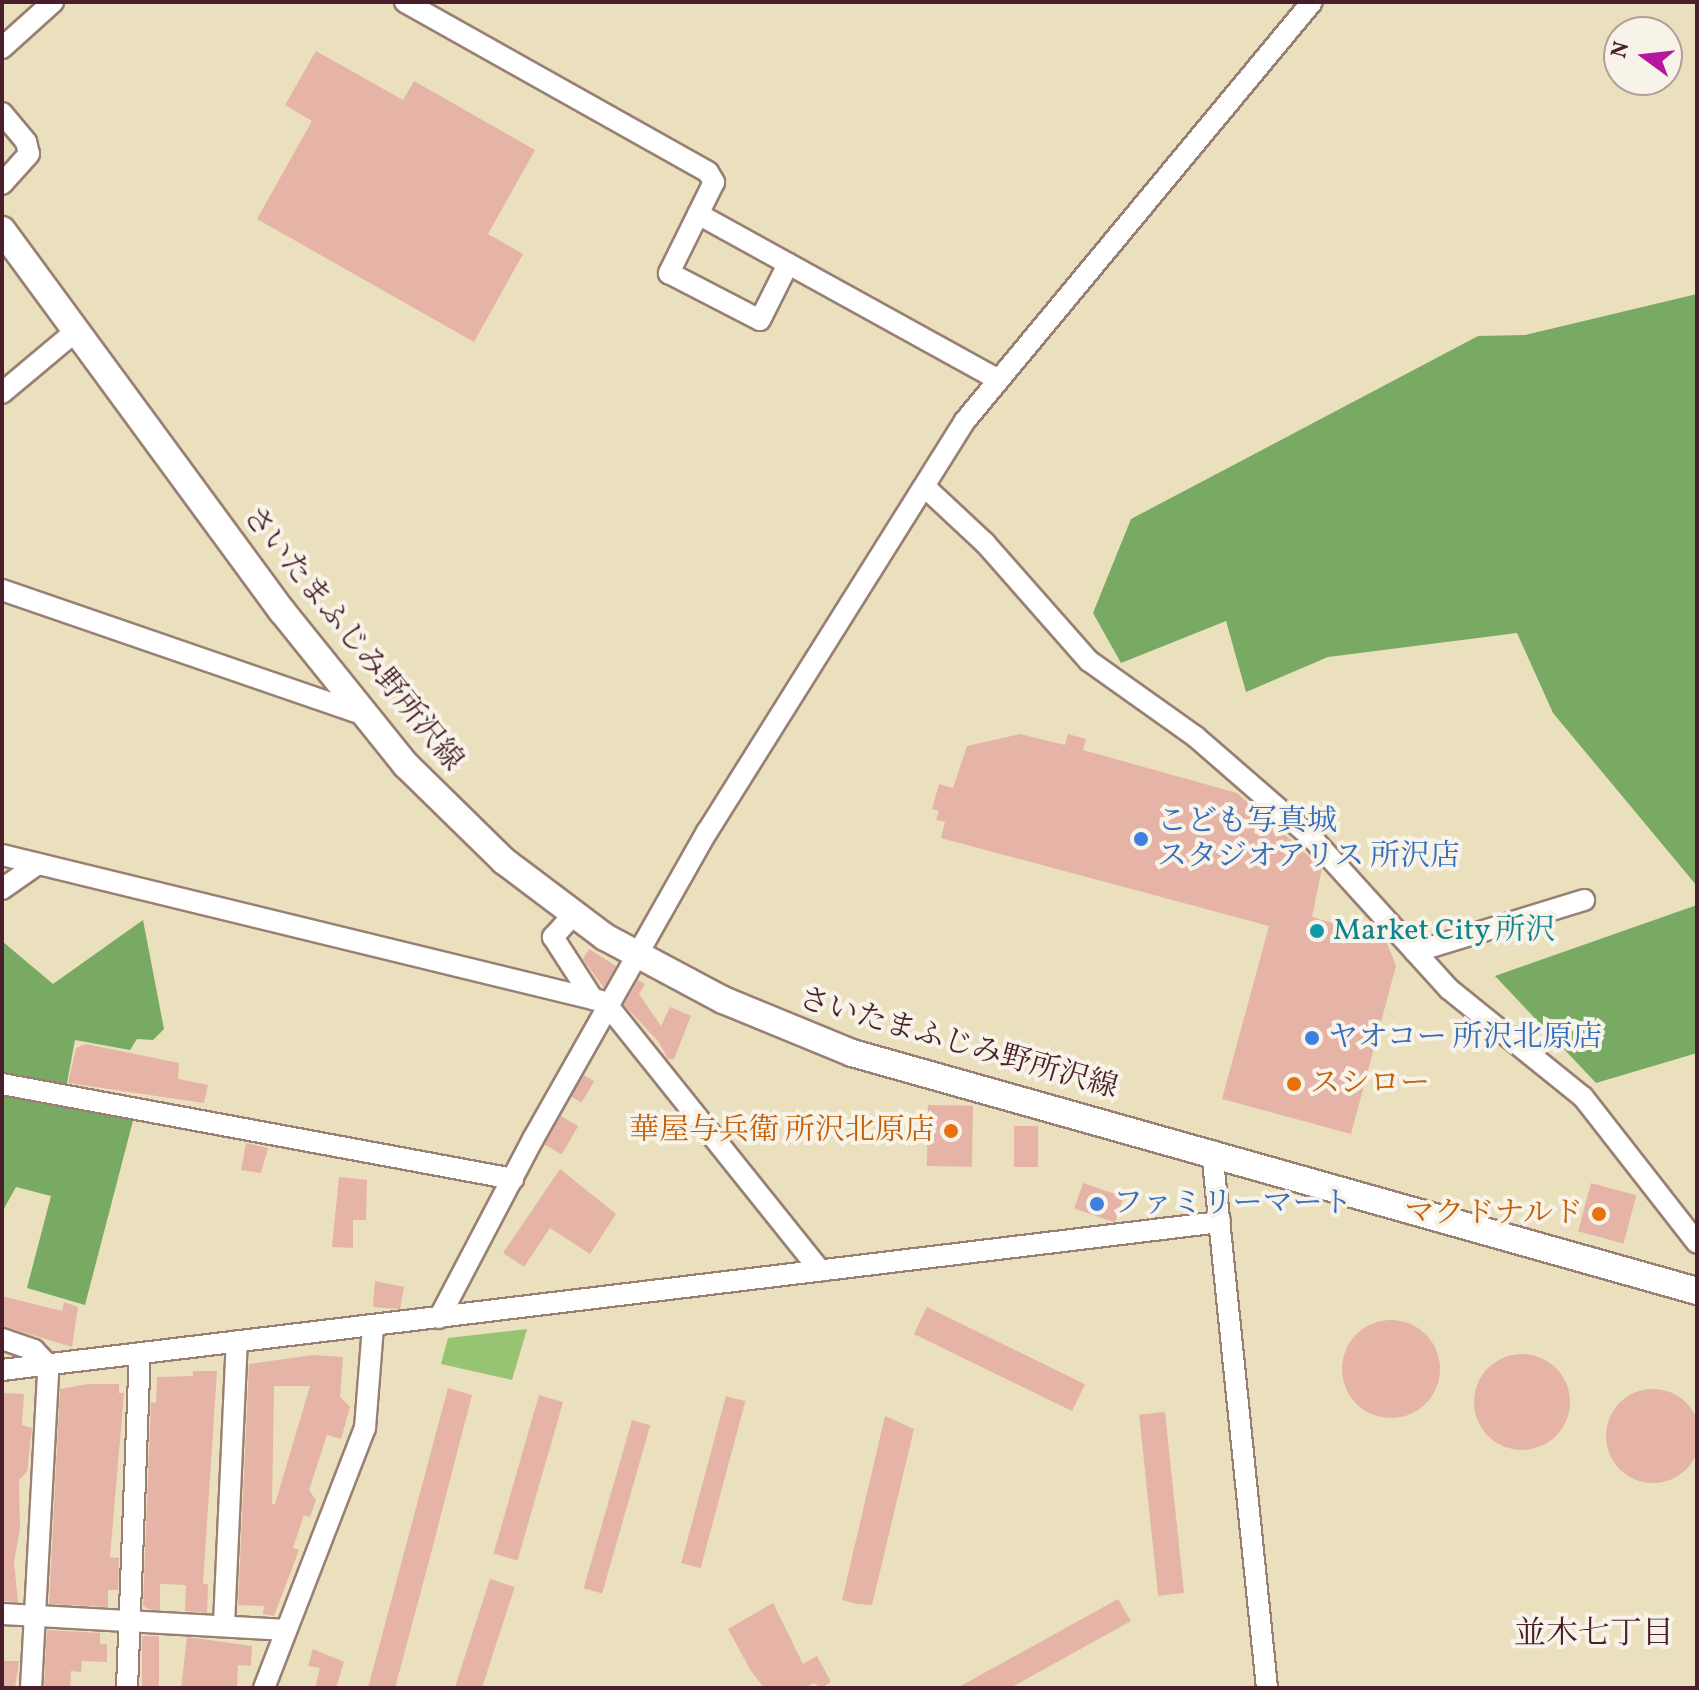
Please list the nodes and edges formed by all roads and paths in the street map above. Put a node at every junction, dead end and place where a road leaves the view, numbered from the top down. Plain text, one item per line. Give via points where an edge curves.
1 (53, 2) edge
2 (405, 2) edge
3 (1312, 2) edge
4 (2, 48) edge
5 (2, 113) edge
6 (2, 184) edge
7 (698, 214) junction
8 (2, 230) edge
9 (788, 264) junction
10 (76, 331) junction
11 (995, 378) junction
12 (2, 393) edge
13 (926, 488) junction
14 (2, 590) edge
15 (364, 715) junction
16 (2, 855) edge
17 (38, 864) junction
18 (2, 889) edge
19 (1584, 900) dead end
20 (573, 915) junction
21 (1415, 952) junction
22 (637, 955) junction
23 (601, 1003) junction
24 (2, 1084) edge
25 (1212, 1151) junction
26 (513, 1179) junction
27 (1220, 1222) junction
28 (1697, 1243) edge
29 (820, 1270) junction
30 (1697, 1291) edge
31 (439, 1318) junction
32 (373, 1327) junction
33 (2, 1339) edge
34 (237, 1341) junction
35 (140, 1355) junction
36 (47, 1364) junction
37 (2, 1370) edge
38 (2, 1614) edge
39 (35, 1616) junction
40 (130, 1620) junction
41 (224, 1624) junction
42 (286, 1630) junction
43 (31, 1688) edge
44 (127, 1688) edge
45 (264, 1688) edge
46 (1267, 1688) edge

1 - 4 street
2 - 7 street via 708,172 714,182
3 - 11 street via 1146,207
5 - 6 street via 26,142 29,154
7 - 9 street
7 - 9 street via 669,273 760,320
8 - 10 main road, さいたまふじみ野所沢線
9 - 11 street
10 - 12 street
10 - 15 main road, さいたまふじみ野所沢線
11 - 13 street
13 - 21 street via 985,543 1089,661 1196,737 1312,838
13 - 22 street via 707,832
14 - 15 street
15 - 20 main road, さいたまふじみ野所沢線 via 466,828
16 - 17 street
17 - 18 street
17 - 23 street
19 - 21 street
20 - 22 main road, さいたまふじみ野所沢線
20 - 23 street via 553,937
21 - 28 street via 1449,989 1583,1097
22 - 23 street
22 - 25 main road, さいたまふじみ野所沢線 via 820,1042
23 - 26 street
23 - 29 street
24 - 26 street
25 - 27 street
25 - 30 main road, さいたまふじみ野所沢線
26 - 31 street
27 - 29 street
27 - 46 street
29 - 31 street
31 - 32 street
32 - 34 street
32 - 42 street via 365,1428
33 - 36 street via 34,1350
34 - 35 street
34 - 41 street
35 - 36 street
35 - 40 street
36 - 37 street
36 - 39 street
38 - 39 street
39 - 40 street
39 - 43 street
40 - 41 street
40 - 44 street
41 - 42 street
42 - 45 street

